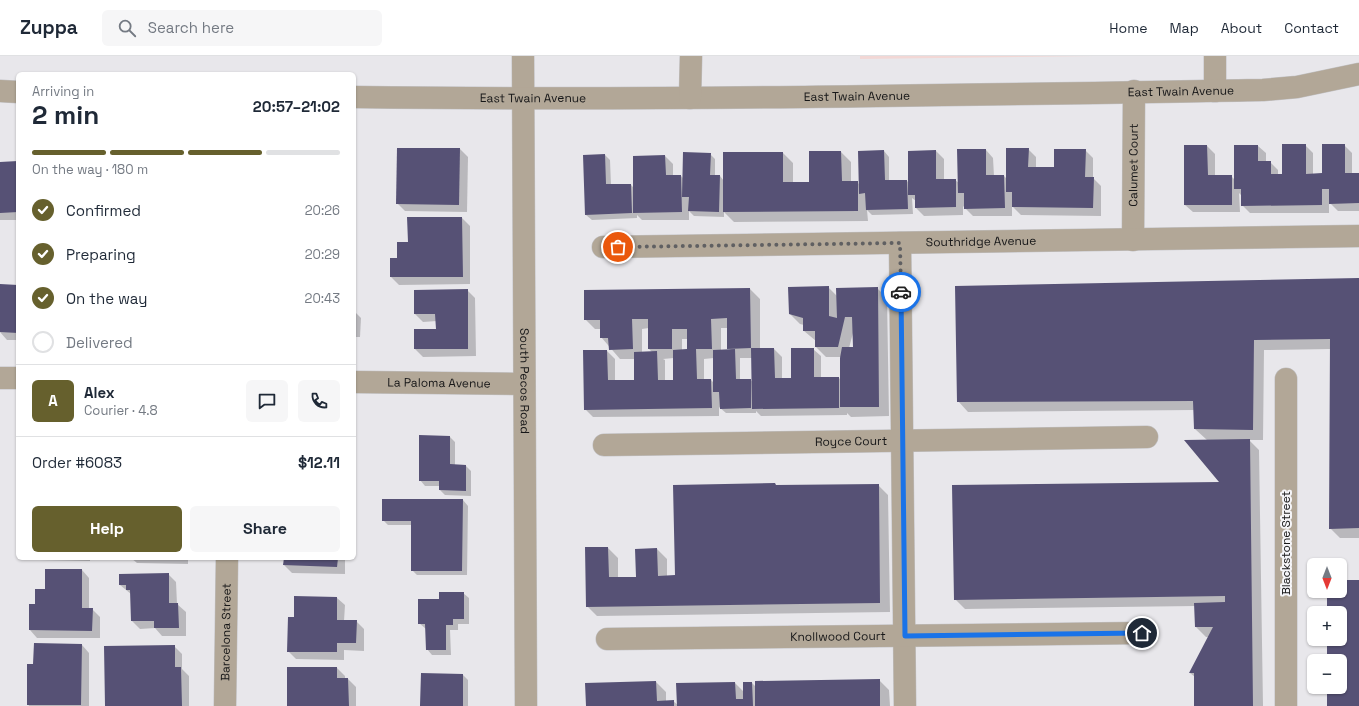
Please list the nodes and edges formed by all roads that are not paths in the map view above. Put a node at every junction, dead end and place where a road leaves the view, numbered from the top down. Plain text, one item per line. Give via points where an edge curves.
1 (523, 56) edge
2 (691, 56) edge
3 (1215, 56) edge
4 (1359, 74) edge
5 (0, 91) edge
6 (1134, 91) junction
7 (1215, 91) junction
8 (16, 92) edge
9 (356, 97) edge
10 (690, 98) junction
11 (523, 100) junction
12 (1359, 236) edge
13 (1133, 240) junction
14 (900, 243) junction
15 (603, 248) dead end
16 (0, 378) edge
17 (16, 378) edge
18 (1286, 379) dead end
19 (356, 382) edge
20 (524, 384) junction
21 (1147, 436) dead end
22 (903, 440) junction
23 (604, 445) dead end
24 (227, 560) edge
25 (1142, 633) dead end
26 (905, 636) junction
27 (607, 639) dead end
28 (225, 706) edge
29 (526, 706) edge
30 (905, 706) edge
31 (1286, 706) edge

1 - 11 street, South Pecos Road
2 - 10 street
3 - 7 street
4 - 7 street, East Twain Avenue via 1297,87
5 - 8 street
6 - 7 street, East Twain Avenue
6 - 10 street, East Twain Avenue
6 - 13 street, Calumet Court
9 - 11 street, East Twain Avenue
10 - 11 street, East Twain Avenue
11 - 20 street, South Pecos Road
12 - 13 street, Southridge Avenue
13 - 14 street, Southridge Avenue
14 - 15 street, Southridge Avenue
14 - 22 street
16 - 17 street
18 - 31 street, Blackstone Street
19 - 20 street, La Paloma Avenue
20 - 29 street, South Pecos Road
21 - 22 street, Royce Court
22 - 23 street, Royce Court
22 - 26 street
24 - 28 street, Barcelona Street
25 - 26 street, Knollwood Court
26 - 27 street, Knollwood Court
26 - 30 street

